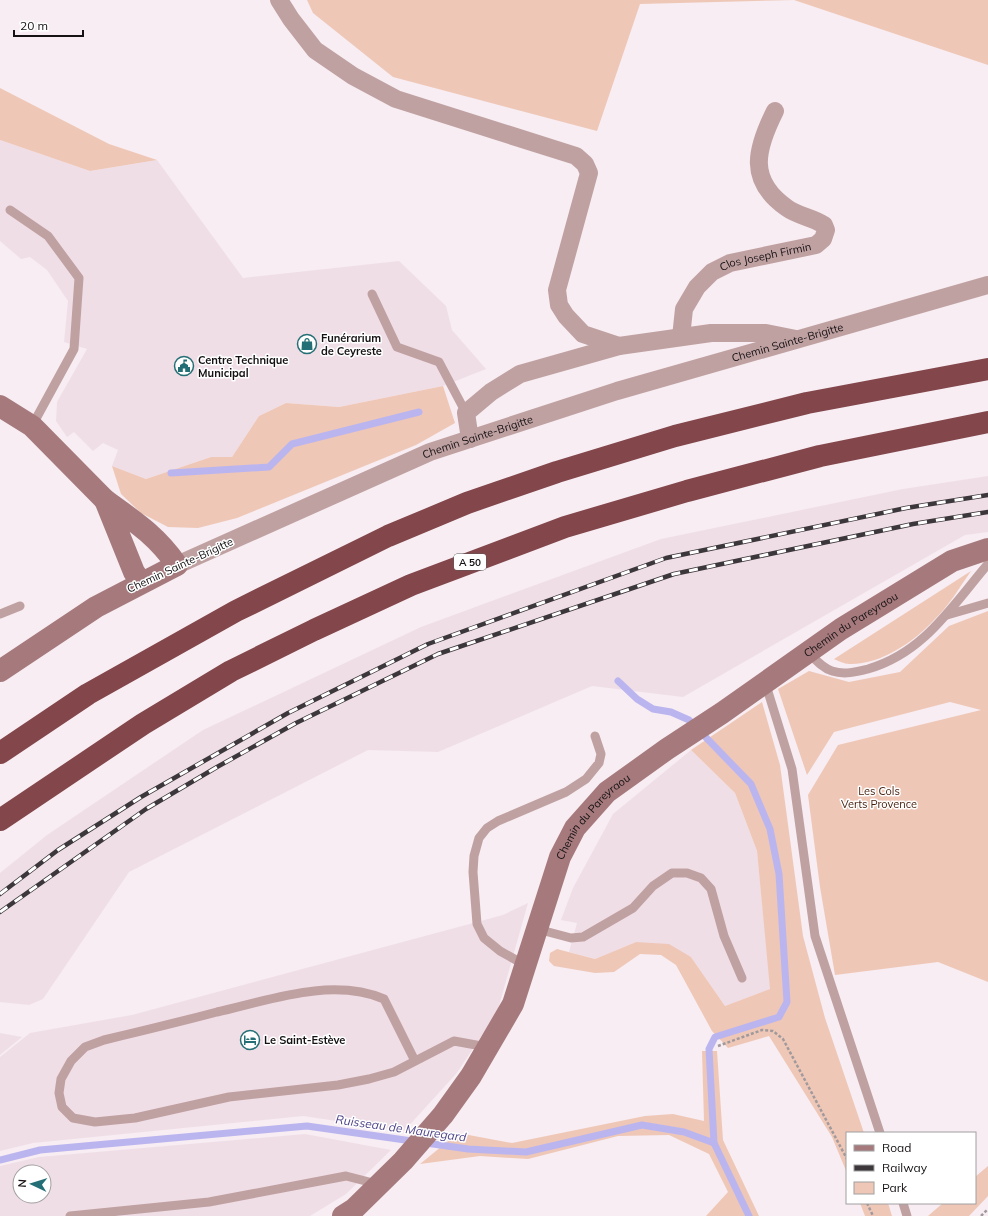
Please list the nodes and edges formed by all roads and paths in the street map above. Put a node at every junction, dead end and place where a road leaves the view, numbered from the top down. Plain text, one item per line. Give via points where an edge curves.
1 (279, 0) edge
2 (775, 111) dead end
3 (10, 210) dead end
4 (988, 285) edge
5 (372, 294) dead end
6 (681, 337) junction
7 (798, 339) junction
8 (619, 346) junction
9 (988, 369) edge
10 (0, 406) edge
11 (466, 413) junction
12 (988, 422) edge
13 (32, 426) junction
14 (470, 439) junction
15 (105, 500) junction
16 (986, 557) edge
17 (176, 565) junction
18 (141, 582) junction
19 (988, 603) edge
20 (20, 606) dead end
21 (0, 614) edge
22 (947, 615) junction
23 (808, 652) junction
24 (0, 671) edge
25 (765, 682) junction
26 (595, 736) dead end
27 (0, 753) edge
28 (0, 820) edge
29 (537, 929) junction
30 (525, 964) junction
31 (742, 978) dead end
32 (718, 1046) dead end
33 (488, 1047) junction
34 (415, 1061) junction
35 (880, 1132) edge
36 (846, 1157) edge
37 (378, 1185) junction
38 (867, 1204) edge
39 (903, 1204) edge
40 (988, 1209) edge
41 (70, 1216) edge
42 (343, 1216) edge
43 (873, 1216) edge
44 (908, 1216) edge
45 (981, 1216) edge

1 - 8 street via 315,50 353,76 396,99 576,156 585,164 589,173 557,290 559,305 583,334
2 - 6 street, Clos Joseph Firmin via 765,132 759,154 760,177 769,192 788,209 824,225 826,230 823,239 816,245 730,263 712,272 697,287 684,309
3 - 13 lane via 48,236 79,278 74,349
4 - 7 street, Chemin Sainte-Brigitte
5 - 11 lane via 397,346 439,362
6 - 7 street via 711,333 766,333
6 - 8 street
7 - 14 street, Chemin Sainte-Brigitte via 617,391
8 - 11 street via 520,374 491,392
9 - 27 highway via 806,403 674,436 467,503 388,536 236,611 88,694
10 - 13 street
11 - 14 street
12 - 28 highway, A 50 via 820,456 687,492 565,527 411,585 231,671 136,729
13 - 15 street
14 - 17 street, Chemin Sainte-Brigitte via 430,452
15 - 17 street via 153,536
15 - 18 street via 134,572
16 - 22 lane
16 - 23 street, Chemin du Pareyraou via 952,561
17 - 18 street, Chemin Sainte-Brigitte
18 - 24 street, Chemin Sainte-Brigitte via 96,607
19 - 22 lane
20 - 21 lane
22 - 23 lane via 915,646 878,666 850,674 831,671 819,664
23 - 25 street, Chemin du Pareyraou
25 - 29 street, Chemin du Pareyraou via 607,792 575,828 560,858
25 - 35 lane via 792,769 815,936
26 - 30 lane via 601,754 599,763 586,779 566,792 487,828 480,838 474,856 477,924 484,938 500,951
29 - 30 street, Chemin du Pareyraou
29 - 31 lane via 571,938 583,936 633,908 653,886 672,873 687,873 701,878 711,889 724,936
30 - 33 street, Chemin du Pareyraou via 513,1004
32 - 36 path via 762,1030 773,1031 783,1039
33 - 34 lane via 454,1041
33 - 37 street, Chemin du Pareyraou via 443,1115
34 - 34 lane via 394,1072 369,1079 229,1097 135,1118 95,1122 73,1118 62,1107 59,1093 61,1079 71,1061 98,1042 300,992 335,990 384,999 390,1006 398,1030
37 - 41 lane via 346,1176 209,1202
37 - 42 street, Chemin du Pareyraou via 354,1209
38 - 43 path
39 - 44 lane
40 - 45 path

